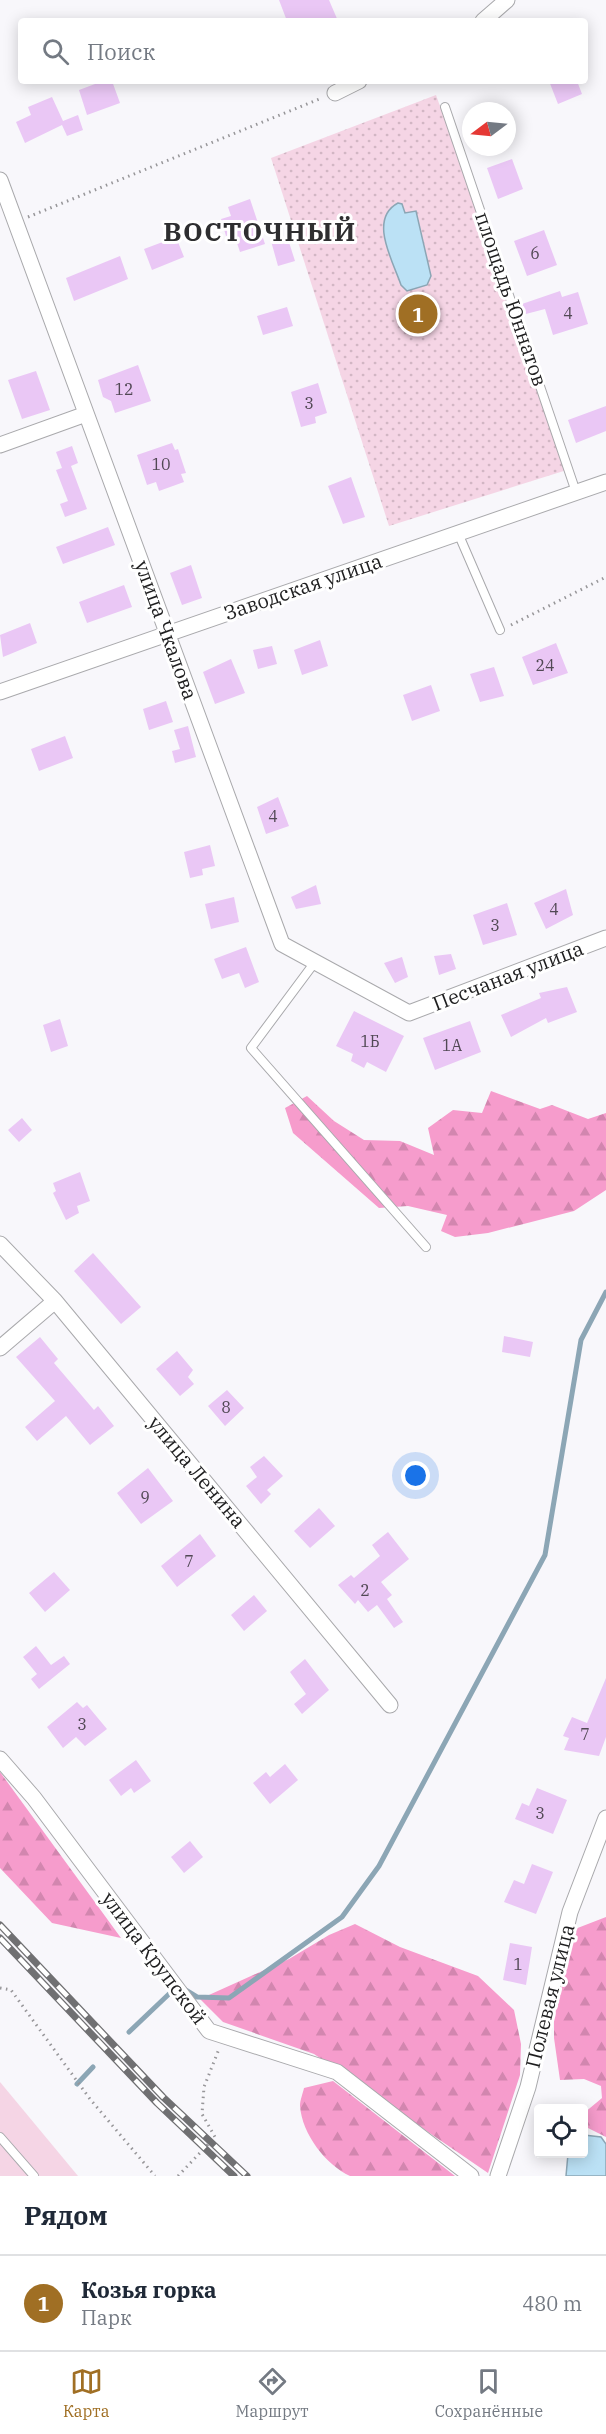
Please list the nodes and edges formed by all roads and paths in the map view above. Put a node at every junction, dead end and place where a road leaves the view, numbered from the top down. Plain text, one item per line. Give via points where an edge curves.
1 (507, 0) edge
2 (486, 18) edge
3 (353, 84) edge
4 (335, 93) joint
5 (445, 106) dead end
6 (0, 180) edge
7 (15, 222) junction
8 (86, 414) junction
9 (0, 445) edge
10 (606, 482) edge
11 (576, 492) junction
12 (458, 533) junction
13 (606, 578) edge
14 (500, 630) joint
15 (167, 634) junction
16 (0, 692) edge
17 (606, 938) edge
18 (315, 962) junction
19 (409, 1013) joint
20 (0, 1244) edge
21 (426, 1247) dead end
22 (55, 1301) junction
23 (0, 1348) edge
24 (390, 1705) dead end
25 (0, 1759) edge
26 (606, 1818) edge
27 (0, 1988) edge
28 (223, 2036) junction
29 (0, 2137) edge
30 (34, 2176) edge
31 (155, 2176) edge
32 (178, 2176) edge
33 (471, 2176) edge
34 (498, 2176) edge

1 - 2 street
3 - 4 street
4 - 7 path
5 - 11 lane, площадь Юннатов
6 - 7 street, улица Чкалова
7 - 8 street, улица Чкалова
8 - 9 street
8 - 15 street, улица Чкалова
10 - 11 street, Заводская улица
11 - 12 street, Заводская улица
12 - 14 lane
12 - 15 street, Заводская улица
13 - 14 path
15 - 16 street, Заводская улица
15 - 18 street, улица Чкалова via 282,944
17 - 19 street, Песчаная улица
18 - 19 street, улица Чкалова
18 - 21 lane via 251,1048
20 - 22 street, улица Ленина
22 - 23 street
22 - 24 street, улица Ленина
25 - 28 street, улица Крупской via 34,1798 209,2031
26 - 34 street, Полевая улица via 570,1912 528,2087
27 - 31 path via 11,1990 90,2099
28 - 32 path via 204,2087 202,2114 215,2137
28 - 33 street, улица Крупской via 337,2072
29 - 30 lane

